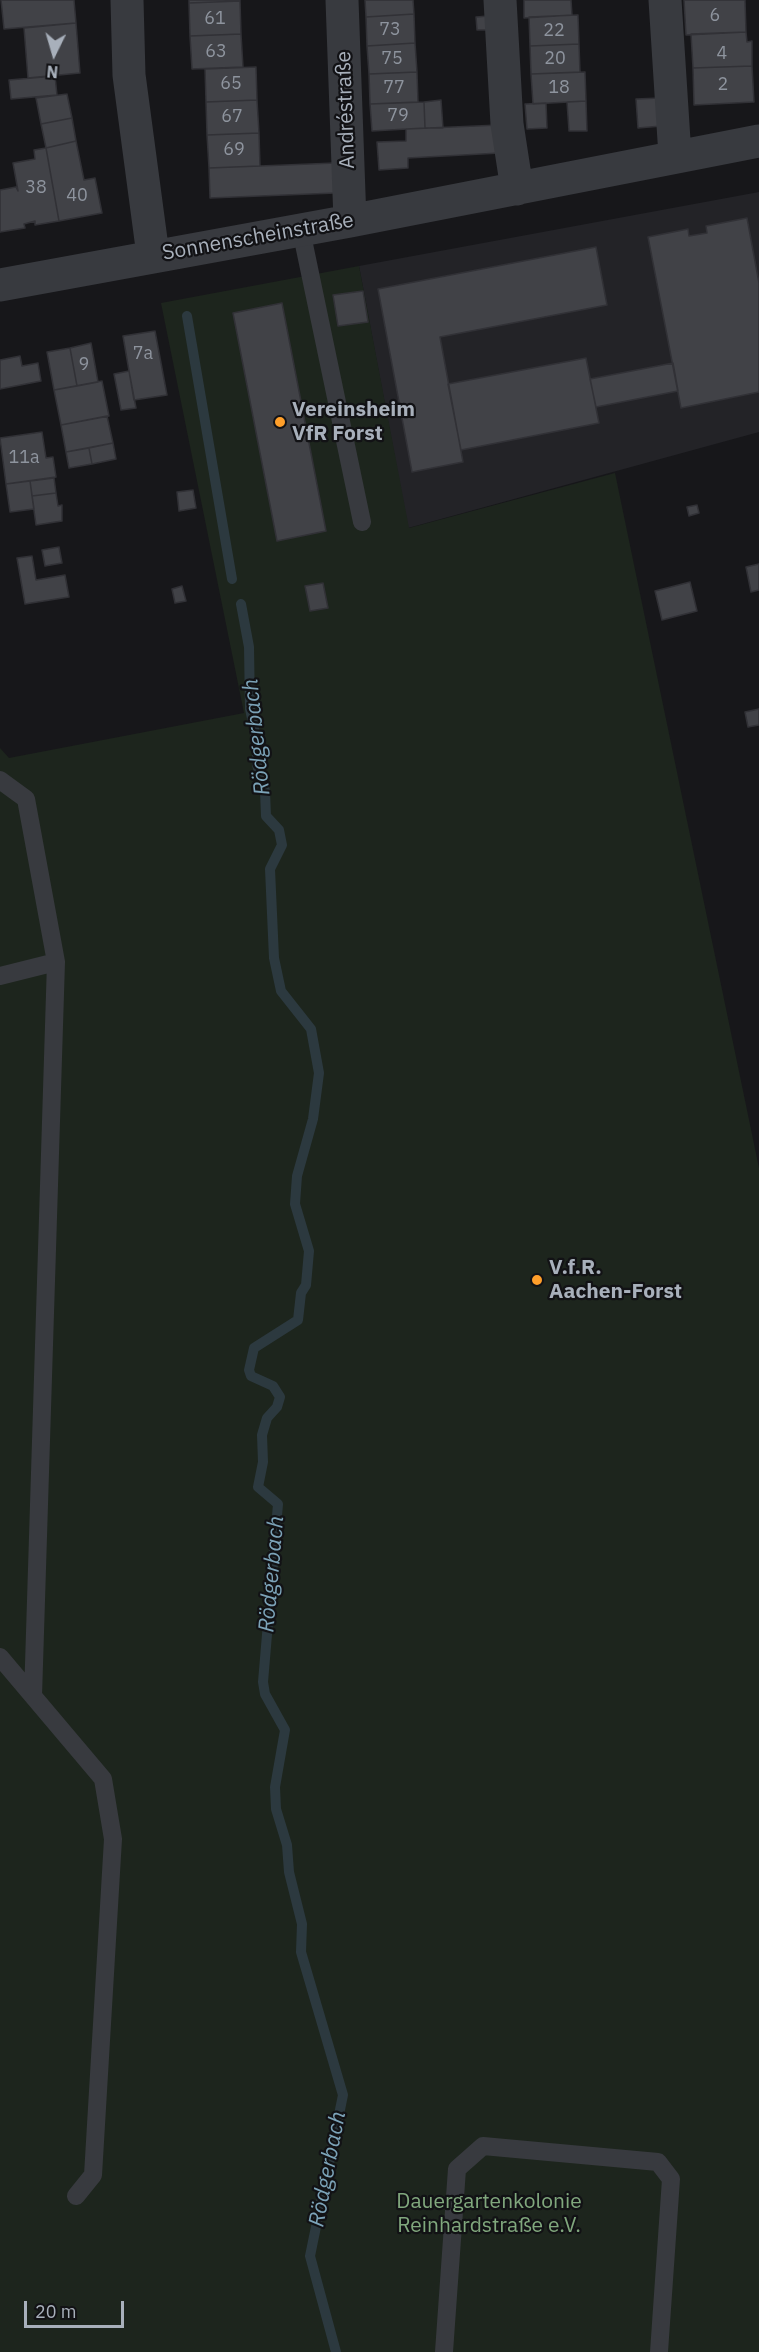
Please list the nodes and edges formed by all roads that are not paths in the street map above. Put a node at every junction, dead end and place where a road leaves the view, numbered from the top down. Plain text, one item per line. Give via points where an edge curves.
1 (127, 0) edge
2 (342, 0) edge
3 (500, 0) edge
4 (665, 0) edge
5 (759, 141) edge
6 (675, 156) junction
7 (517, 189) junction
8 (350, 221) junction
9 (301, 230) junction
10 (153, 255) junction
11 (0, 285) edge
12 (362, 522) dead end
13 (0, 780) edge
14 (56, 962) junction
15 (0, 976) edge
16 (0, 1657) edge
17 (33, 1696) junction
18 (76, 2196) dead end
19 (444, 2352) edge
20 (659, 2352) edge

1 - 10 street via 129,75
2 - 8 street, Andréstraße
3 - 7 street via 507,124
4 - 6 street
5 - 6 street, Sonnenscheinstraße
6 - 7 street, Sonnenscheinstraße
7 - 8 street, Sonnenscheinstraße
8 - 9 street, Sonnenscheinstraße
9 - 10 street, Sonnenscheinstraße
9 - 12 lane
10 - 11 street, Sonnenscheinstraße
13 - 14 lane via 26,799
14 - 15 lane
14 - 17 lane
16 - 17 lane
17 - 18 lane via 103,1779 113,1839 93,2175
19 - 20 lane via 457,2169 483,2146 658,2162 671,2179

